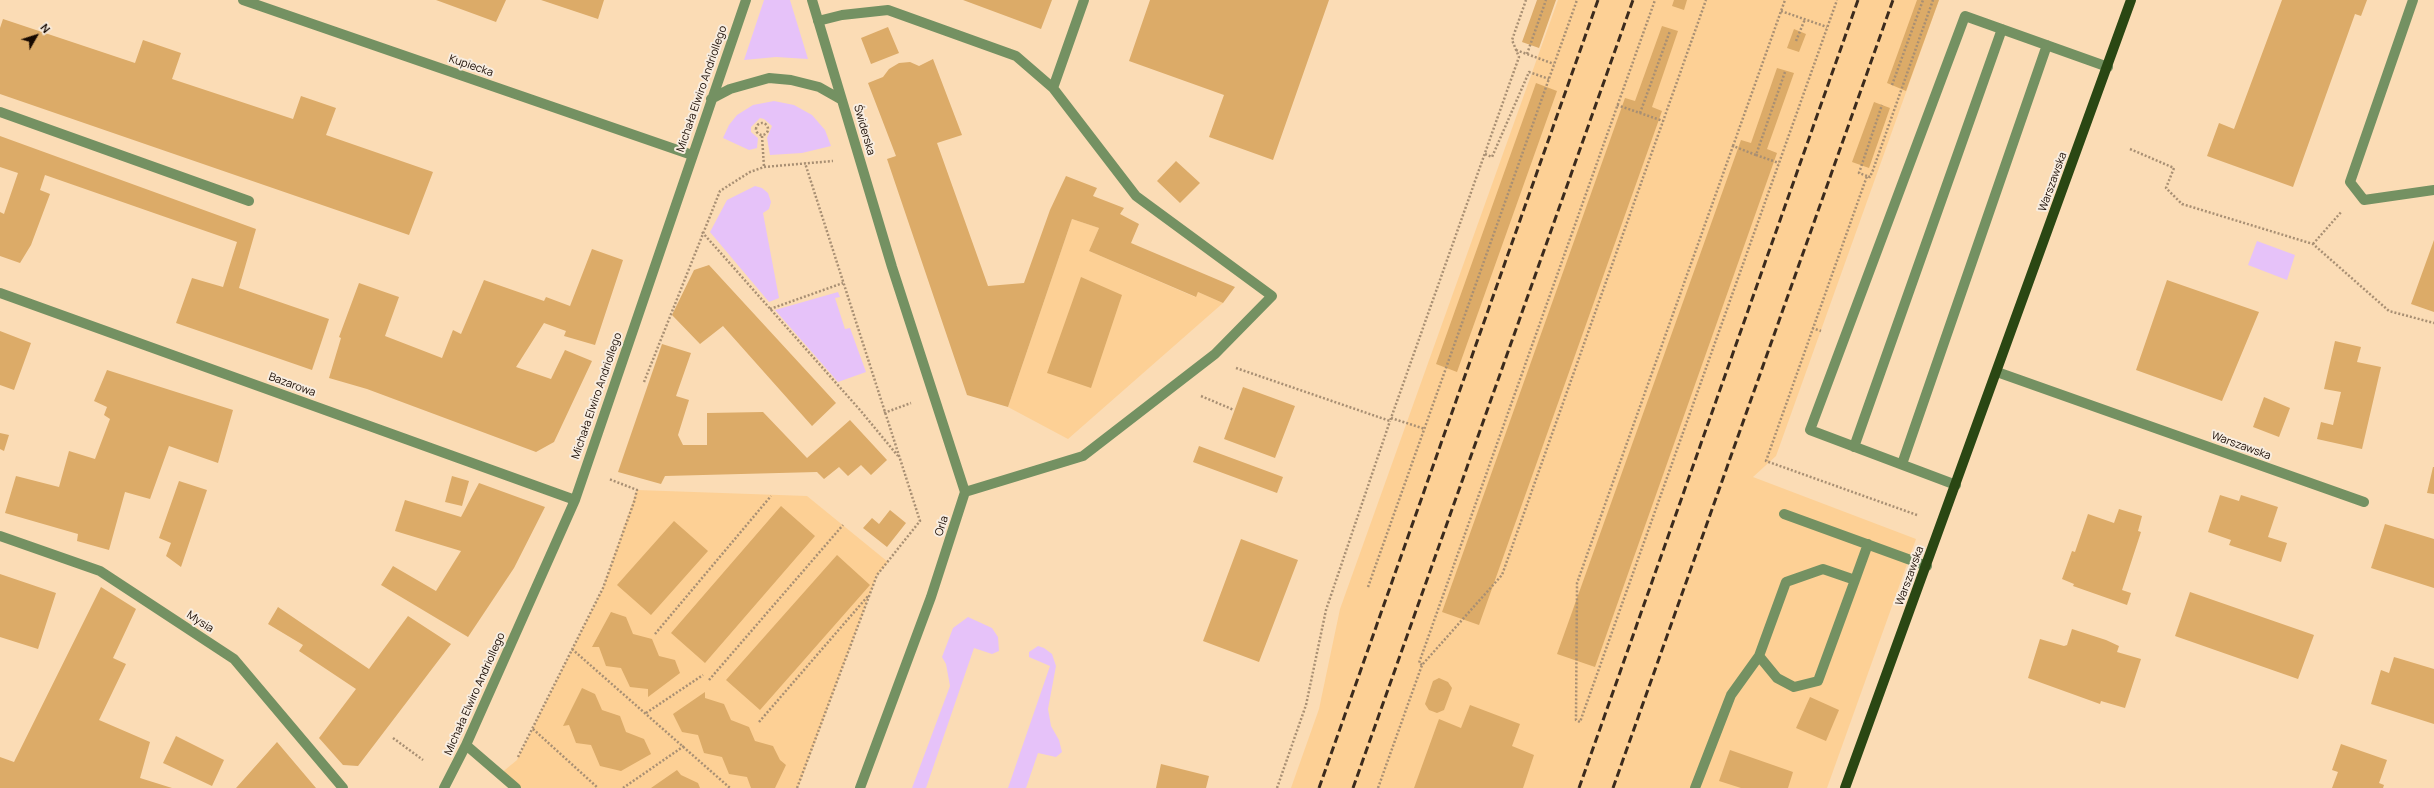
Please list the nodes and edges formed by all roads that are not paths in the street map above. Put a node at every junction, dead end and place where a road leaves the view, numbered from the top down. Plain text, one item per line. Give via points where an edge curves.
1 (243, 0) edge
2 (746, 0) edge
3 (812, 0) edge
4 (1084, 0) edge
5 (2131, 0) edge
6 (2414, 0) edge
7 (818, 20) junction
8 (2002, 29) junction
9 (2047, 45) junction
10 (2108, 67) junction
11 (1053, 88) junction
12 (711, 99) junction
13 (842, 100) junction
14 (0, 112) edge
15 (692, 155) junction
16 (2434, 190) edge
17 (249, 201) dead end
18 (0, 293) edge
19 (1997, 372) junction
20 (1854, 447) junction
21 (1902, 464) junction
22 (1956, 485) junction
23 (965, 492) junction
24 (575, 500) junction
25 (2364, 502) dead end
26 (1784, 514) dead end
27 (0, 536) edge
28 (1868, 544) junction
29 (1927, 566) junction
30 (1855, 580) junction
31 (1759, 656) junction
32 (466, 745) junction
33 (343, 788) edge
34 (444, 788) edge
35 (516, 788) edge
36 (860, 788) edge
37 (1694, 788) edge
38 (1845, 788) edge

1 - 15 street, Kupiecka
2 - 12 street, Michała Elwiro Andriollego
3 - 7 street, Świderska
4 - 11 street
5 - 10 main road, Warszawska
6 - 16 street via 2350,182 2364,200
7 - 11 street via 888,10 1016,56
7 - 13 street, Świderska
8 - 9 street
8 - 20 street
8 - 20 street via 1965,16 1810,430
9 - 10 street
9 - 21 street
10 - 19 main road, Warszawska
11 - 23 street via 1136,196 1272,296 1215,354 1083,456
12 - 13 street via 730,89 769,78 819,87
12 - 15 street, Michała Elwiro Andriollego
13 - 23 street, Świderska via 892,268
14 - 17 street
15 - 24 street, Michała Elwiro Andriollego
18 - 24 street, Bazarowa
19 - 22 main road, Warszawska
19 - 25 street, Warszawska
20 - 21 street
21 - 22 street
22 - 29 main road, Warszawska
23 - 36 street, Orla via 931,597
24 - 32 street, Michała Elwiro Andriollego
26 - 28 street
27 - 33 street, Mysia via 100,571 234,659
28 - 29 street
28 - 30 street
29 - 38 main road, Warszawska
30 - 31 street via 1822,568 1786,582
30 - 31 street via 1818,681 1794,688 1777,678
31 - 37 street via 1731,695
32 - 34 street, Michała Elwiro Andriollego
32 - 35 street

